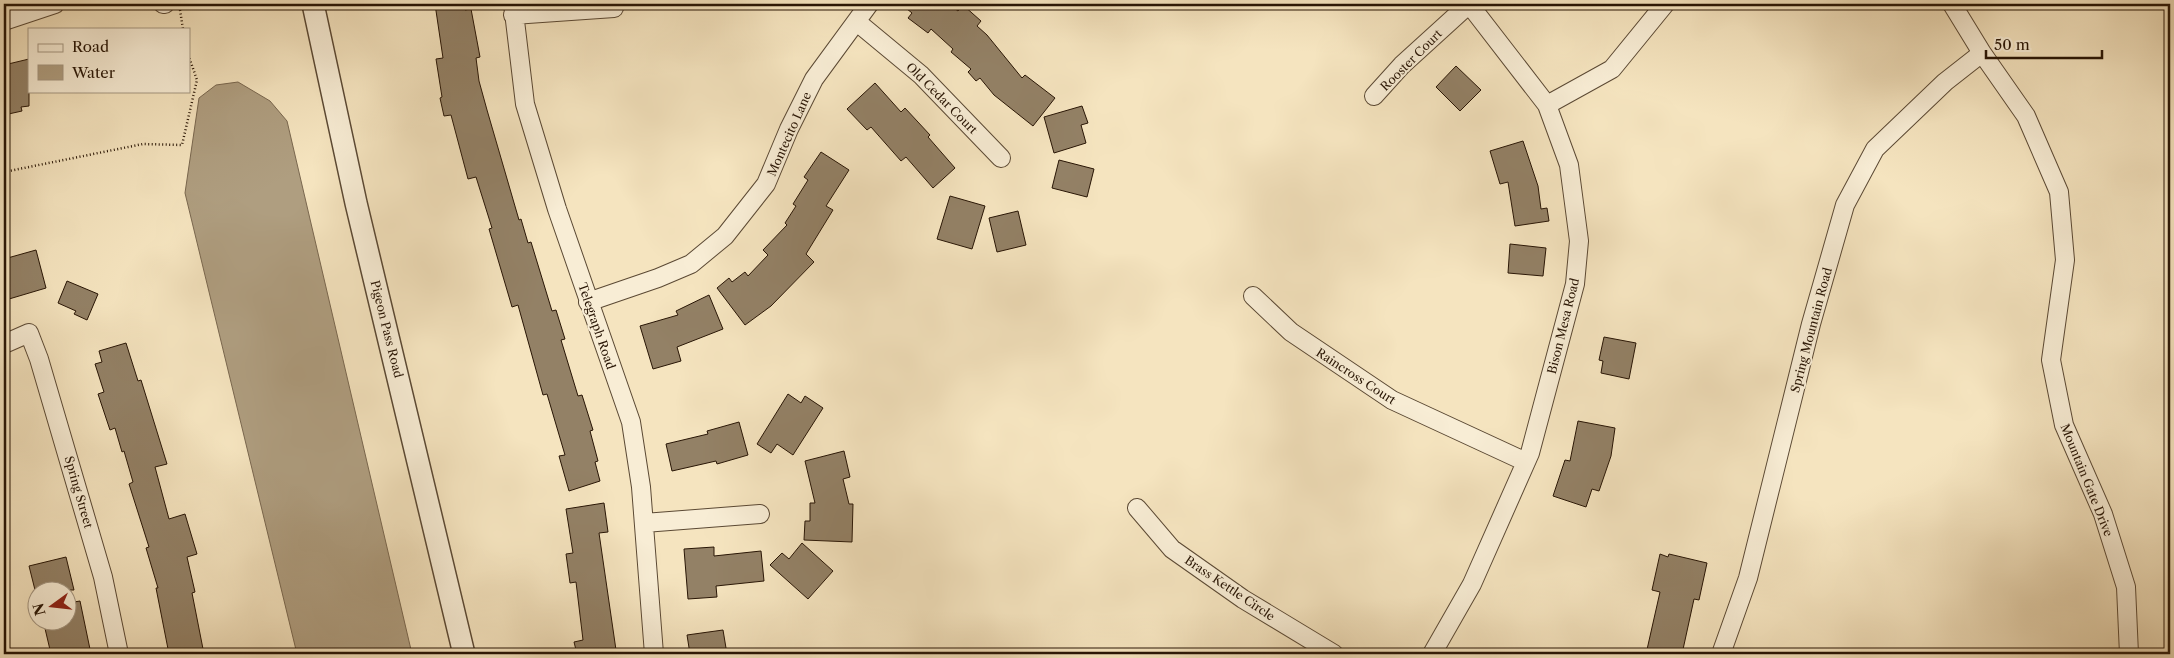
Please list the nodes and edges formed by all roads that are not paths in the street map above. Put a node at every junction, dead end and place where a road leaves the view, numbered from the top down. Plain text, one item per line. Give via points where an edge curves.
1 (54, 4) edge
2 (313, 4) edge
3 (869, 4) edge
4 (1469, 4) edge
5 (1665, 4) edge
6 (1952, 4) edge
7 (614, 8) dead end
8 (513, 9) edge
9 (4, 21) edge
10 (857, 22) junction
11 (1982, 53) junction
12 (1374, 96) dead end
13 (1547, 105) junction
14 (1001, 158) dead end
15 (1253, 296) dead end
16 (588, 302) junction
17 (4, 344) edge
18 (1526, 462) junction
19 (1137, 508) dead end
20 (760, 514) dead end
21 (644, 523) junction
22 (119, 654) edge
23 (464, 654) edge
24 (654, 654) edge
25 (1334, 654) edge
26 (1432, 654) edge
27 (1721, 654) edge
28 (2129, 654) edge

1 - 9 street
2 - 23 street, Pigeon Pass Road via 356,204
3 - 10 street, Montecito Lane
4 - 12 street, Rooster Court via 1402,65
4 - 13 street, Bison Mesa Road
5 - 13 street via 1612,69
6 - 11 street, Mountain Gate Drive
7 - 8 street
8 - 16 street, Telegraph Road via 525,104
10 - 14 street, Old Cedar Court via 921,75
10 - 16 street, Montecito Lane via 814,79 766,184 726,236 691,264
11 - 27 street, Spring Mountain Road via 1944,82 1875,149 1845,205 1811,324 1748,578
11 - 28 street, Mountain Gate Drive via 2026,116 2059,192 2065,260 2051,360 2064,425 2103,514 2126,587
13 - 18 street, Bison Mesa Road via 1569,165 1579,241 1574,284
15 - 18 street, Raincross Court via 1291,332 1392,400
16 - 21 street, Telegraph Road via 631,422 642,487
17 - 22 street, Spring Street via 29,333 39,359 103,577
18 - 26 street, Bison Mesa Road via 1472,584
19 - 25 street, Brass Kettle Circle via 1172,549 1243,600
20 - 21 street
21 - 24 street, Telegraph Road

